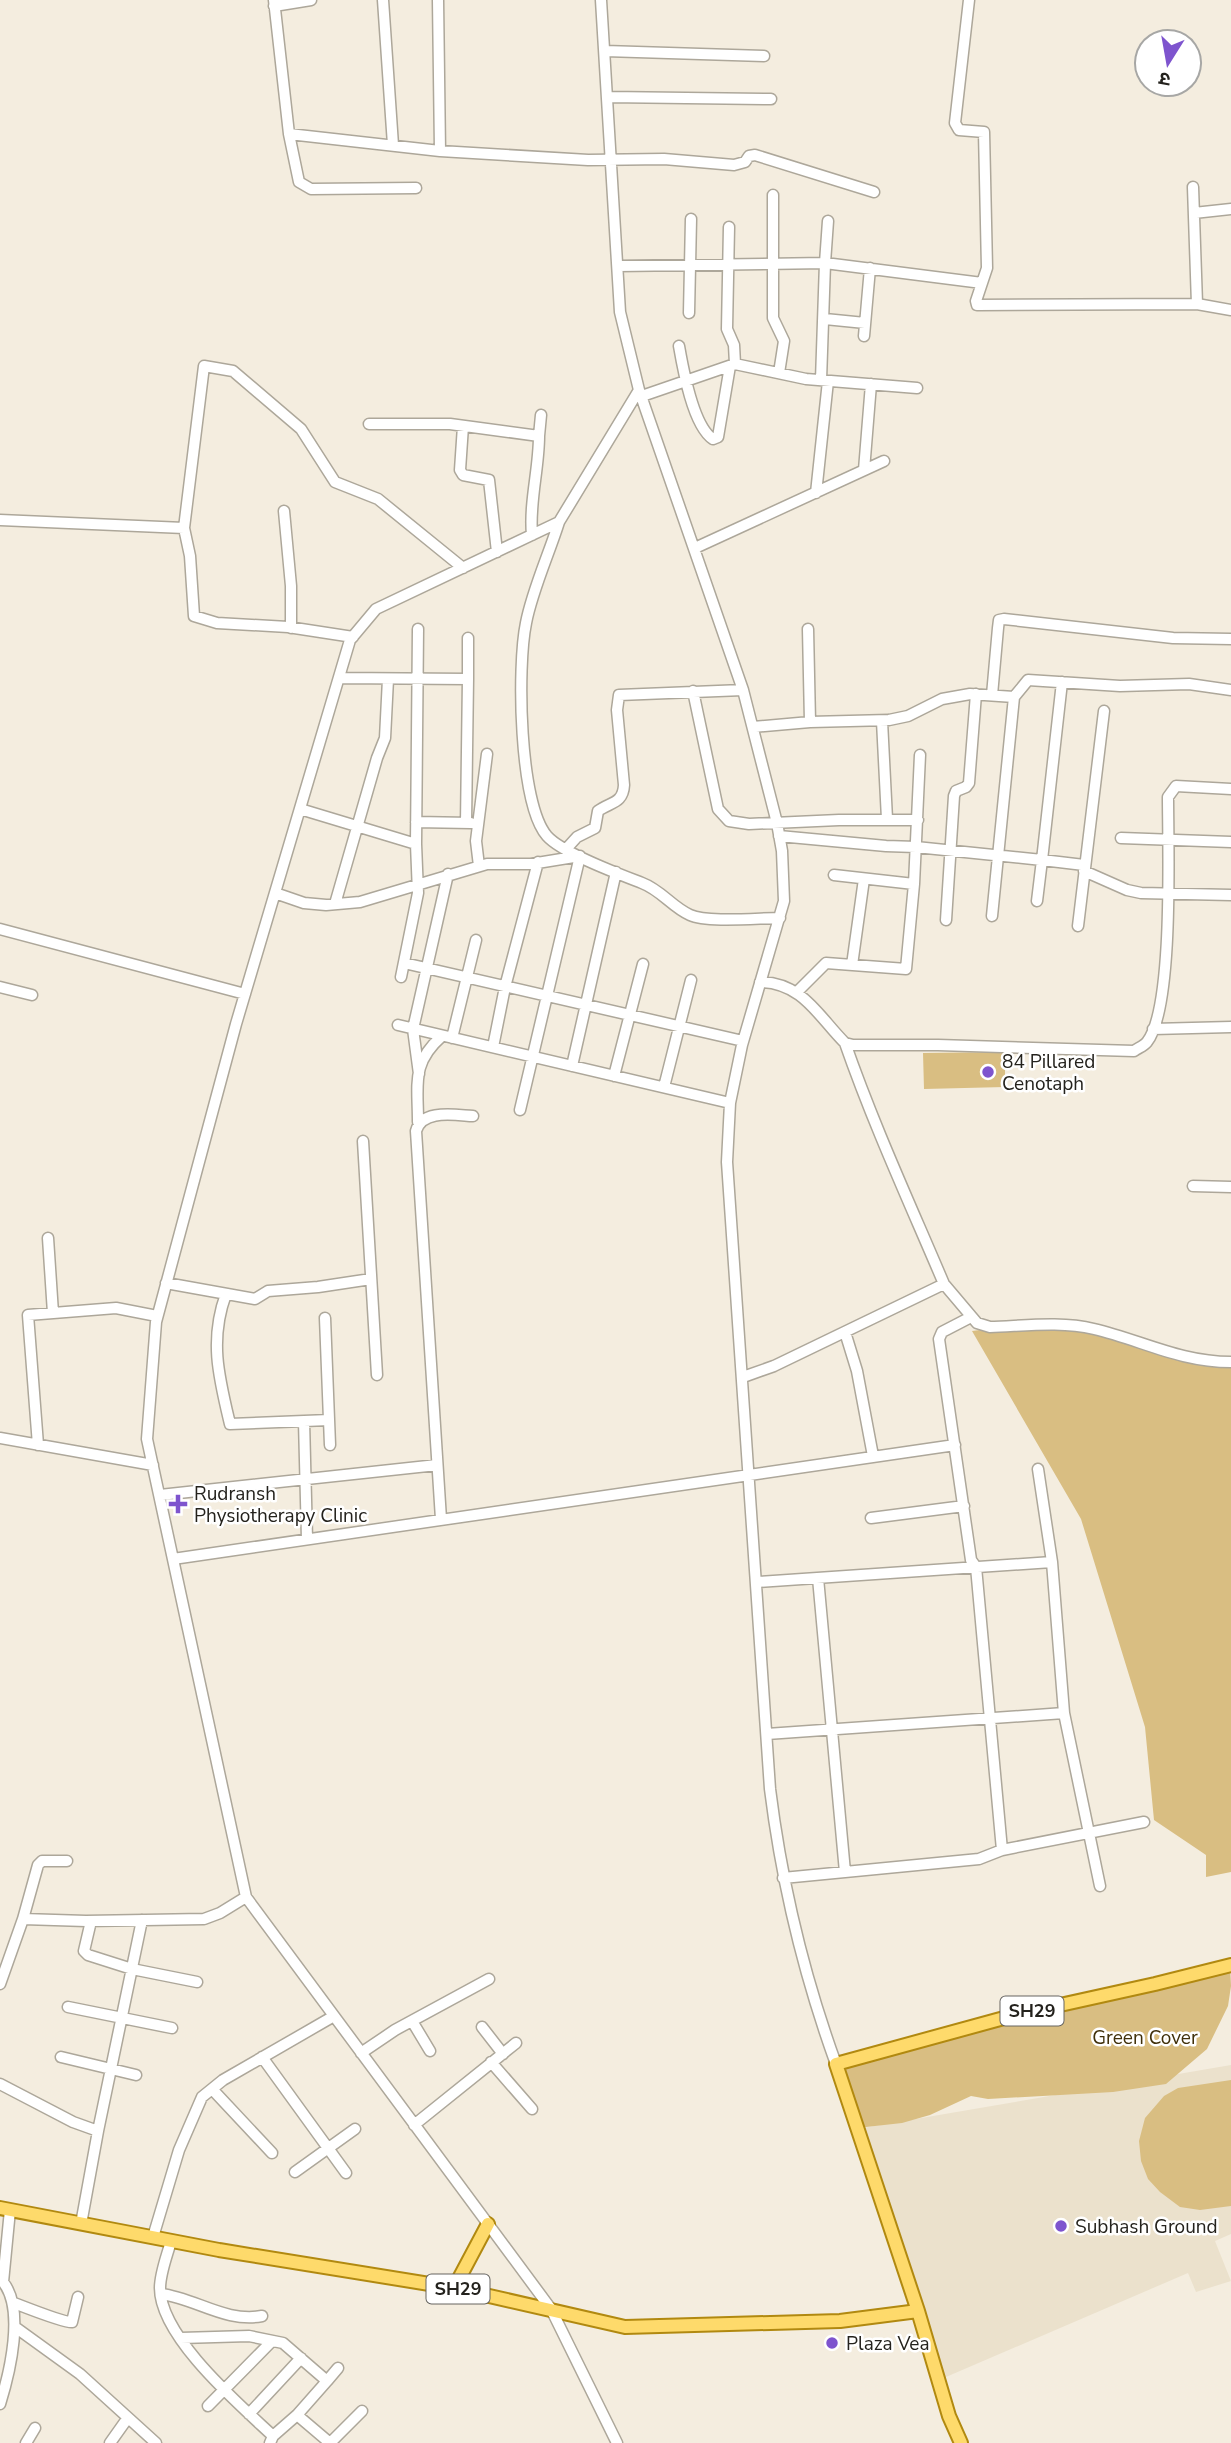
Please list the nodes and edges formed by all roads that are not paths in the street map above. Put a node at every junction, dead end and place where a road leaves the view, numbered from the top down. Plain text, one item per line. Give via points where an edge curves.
1 (311, 0) edge
2 (383, 0) edge
3 (438, 0) edge
4 (601, 0) edge
5 (969, 0) edge
6 (274, 3) edge
7 (605, 51) junction
8 (764, 57) dead end
9 (608, 97) junction
10 (771, 99) dead end
11 (289, 134) junction
12 (393, 145) junction
13 (440, 151) junction
14 (612, 158) junction
15 (1193, 187) dead end
16 (416, 188) dead end
17 (874, 192) dead end
18 (774, 195) dead end
19 (1231, 209) edge
20 (1195, 213) junction
21 (691, 219) dead end
22 (828, 221) dead end
23 (729, 228) dead end
24 (825, 263) junction
25 (728, 264) junction
26 (773, 264) junction
27 (691, 265) junction
28 (618, 266) junction
29 (870, 268) junction
30 (982, 283) junction
31 (1196, 304) junction
32 (1231, 310) edge
33 (689, 313) dead end
34 (825, 319) junction
35 (865, 323) junction
36 (864, 336) dead end
37 (680, 346) dead end
38 (732, 365) junction
39 (779, 373) junction
40 (825, 381) junction
41 (685, 382) junction
42 (871, 384) junction
43 (917, 388) dead end
44 (640, 393) junction
45 (541, 415) dead end
46 (369, 424) dead end
47 (463, 426) junction
48 (539, 436) junction
49 (884, 461) dead end
50 (864, 470) junction
51 (816, 493) junction
52 (284, 511) dead end
53 (0, 520) edge
54 (559, 522) junction
55 (184, 528) junction
56 (532, 535) junction
57 (695, 548) junction
58 (497, 552) junction
59 (463, 568) junction
60 (291, 628) junction
61 (418, 629) dead end
62 (808, 629) dead end
63 (353, 637) junction
64 (468, 638) dead end
65 (1231, 639) edge
66 (339, 678) junction
67 (388, 679) junction
68 (416, 679) junction
69 (468, 679) junction
70 (1062, 682) junction
71 (743, 690) junction
72 (1231, 690) edge
73 (693, 691) junction
74 (976, 694) junction
75 (992, 695) junction
76 (1014, 697) junction
77 (1104, 711) dead end
78 (882, 720) junction
79 (810, 722) junction
80 (753, 727) junction
81 (487, 754) dead end
82 (920, 755) dead end
83 (1231, 789) edge
84 (300, 809) junction
85 (887, 820) junction
86 (918, 820) junction
87 (416, 822) junction
88 (466, 823) junction
89 (478, 823) junction
90 (777, 823) junction
91 (359, 826) junction
92 (779, 836) junction
93 (1121, 838) dead end
94 (1168, 839) junction
95 (1231, 842) edge
96 (416, 844) junction
97 (916, 846) junction
98 (567, 848) junction
99 (951, 851) junction
100 (580, 856) junction
101 (998, 856) junction
102 (1042, 860) junction
103 (538, 862) junction
104 (479, 866) junction
105 (1084, 868) junction
106 (616, 872) junction
107 (448, 874) junction
108 (834, 875) dead end
109 (864, 878) junction
110 (418, 883) junction
111 (914, 884) junction
112 (275, 893) junction
113 (1167, 893) junction
114 (1231, 895) edge
115 (1037, 901) dead end
116 (335, 904) junction
117 (992, 916) dead end
118 (780, 918) junction
119 (946, 920) dead end
120 (1077, 926) dead end
121 (0, 929) edge
122 (476, 940) dead end
123 (404, 963) junction
124 (643, 964) dead end
125 (852, 965) junction
126 (427, 969) junction
127 (401, 977) dead end
128 (467, 979) junction
129 (691, 980) dead end
130 (760, 982) junction
131 (0, 987) edge
132 (505, 987) junction
133 (796, 993) junction
134 (245, 994) junction
135 (32, 995) dead end
136 (546, 996) junction
137 (585, 1005) junction
138 (630, 1015) junction
139 (397, 1025) dead end
140 (681, 1027) junction
141 (1231, 1027) edge
142 (413, 1029) junction
143 (1153, 1029) junction
144 (447, 1037) junction
145 (743, 1041) junction
146 (845, 1043) junction
147 (493, 1047) junction
148 (532, 1056) junction
149 (572, 1066) junction
150 (419, 1074) junction
151 (614, 1076) junction
152 (664, 1087) junction
153 (730, 1103) junction
154 (520, 1110) dead end
155 (473, 1116) dead end
156 (418, 1122) junction
157 (363, 1141) dead end
158 (1193, 1186) dead end
159 (1231, 1187) edge
160 (48, 1238) dead end
161 (371, 1279) junction
162 (166, 1283) junction
163 (944, 1284) junction
164 (226, 1294) junction
165 (53, 1313) junction
166 (158, 1315) junction
167 (971, 1317) junction
168 (325, 1318) dead end
169 (845, 1332) junction
170 (1231, 1362) edge
171 (377, 1374) dead end
172 (743, 1377) junction
173 (329, 1420) junction
174 (304, 1421) junction
175 (0, 1438) edge
176 (330, 1444) dead end
177 (38, 1445) junction
178 (955, 1445) junction
179 (873, 1456) junction
180 (153, 1465) junction
181 (437, 1465) junction
182 (1038, 1469) dead end
183 (750, 1473) junction
184 (305, 1479) junction
185 (160, 1495) junction
186 (964, 1506) junction
187 (871, 1518) dead end
188 (440, 1519) junction
189 (307, 1539) junction
190 (173, 1559) junction
191 (1052, 1562) junction
192 (976, 1567) junction
193 (818, 1578) junction
194 (757, 1582) junction
195 (1065, 1713) junction
196 (989, 1720) junction
197 (832, 1729) junction
198 (767, 1734) junction
199 (1144, 1822) dead end
200 (1091, 1833) junction
201 (1002, 1850) junction
202 (67, 1861) dead end
203 (845, 1872) junction
204 (783, 1878) junction
205 (1100, 1886) dead end
206 (246, 1896) junction
207 (23, 1919) junction
208 (142, 1920) junction
209 (91, 1921) junction
210 (1231, 1965) edge
211 (132, 1969) junction
212 (489, 1979) dead end
213 (197, 1982) dead end
214 (0, 1984) edge
215 (68, 2007) dead end
216 (334, 2016) junction
217 (122, 2017) junction
218 (412, 2021) junction
219 (482, 2026) dead end
220 (172, 2028) dead end
221 (516, 2043) dead end
222 (430, 2051) dead end
223 (361, 2053) junction
224 (503, 2054) junction
225 (61, 2057) dead end
226 (262, 2057) junction
227 (491, 2062) junction
228 (836, 2064) junction
229 (110, 2070) junction
230 (136, 2075) dead end
231 (0, 2084) edge
232 (212, 2088) junction
233 (532, 2109) dead end
234 (414, 2125) junction
235 (355, 2129) dead end
236 (98, 2131) junction
237 (328, 2148) junction
238 (272, 2153) dead end
239 (296, 2172) dead end
240 (346, 2173) dead end
241 (5, 2209) edge
242 (81, 2224) junction
243 (488, 2224) junction
244 (153, 2237) junction
245 (171, 2241) junction
246 (454, 2288) junction
247 (161, 2294) junction
248 (78, 2297) dead end
249 (14, 2303) junction
250 (551, 2309) junction
251 (918, 2311) junction
252 (262, 2316) dead end
253 (15, 2328) junction
254 (181, 2338) junction
255 (272, 2341) junction
256 (301, 2358) junction
257 (338, 2368) dead end
258 (327, 2381) junction
259 (224, 2391) junction
260 (0, 2404) edge
261 (208, 2406) dead end
262 (362, 2411) dead end
263 (249, 2414) junction
264 (297, 2415) junction
265 (127, 2419) junction
266 (35, 2428) dead end
267 (272, 2440) edge
268 (26, 2443) edge
269 (110, 2443) edge
270 (156, 2443) edge
271 (330, 2443) edge
272 (617, 2443) edge
273 (961, 2443) edge

1 - 6 street
2 - 12 street
3 - 13 street
4 - 7 street
5 - 30 street via 955,123 959,130 985,132 987,268
6 - 11 street
7 - 8 street
7 - 9 street
9 - 10 street
9 - 14 street
11 - 12 street
11 - 16 street via 299,182 311,189
12 - 13 street
13 - 14 street
14 - 17 street via 734,165 755,155
14 - 28 street
15 - 20 street
18 - 26 street
19 - 20 street
20 - 31 street
21 - 27 street
22 - 24 street
23 - 25 street
24 - 26 street
24 - 29 street
24 - 34 street
25 - 26 street
25 - 27 street
25 - 38 street via 727,329 734,345
26 - 39 street via 773,318 784,341
27 - 28 street
27 - 33 street
28 - 44 street via 620,312
29 - 30 street
29 - 35 street
30 - 31 street via 976,303 983,307
31 - 32 street
34 - 35 street
34 - 40 street
35 - 36 street
37 - 41 street
38 - 39 street
38 - 41 street
38 - 41 street via 718,437 713,439 702,425
39 - 40 street
40 - 42 street
40 - 51 street
41 - 44 street
42 - 43 street
42 - 50 street
44 - 54 street
44 - 57 street
45 - 48 street
46 - 47 street
47 - 48 street
47 - 58 street via 460,470 463,475 489,480
48 - 56 street
49 - 50 street
50 - 51 street
51 - 57 street
52 - 60 street
53 - 55 street
54 - 56 street
54 - 98 street via 526,623 520,683 537,822 549,838
55 - 59 street via 204,366 233,371 301,429 335,482 378,499
55 - 60 street via 194,616 217,623
56 - 58 street
57 - 71 street
58 - 59 street
59 - 63 street via 376,609
60 - 63 street
61 - 68 street
62 - 79 street
63 - 66 street
64 - 69 street
65 - 75 street via 1173,638 999,620
66 - 67 street
66 - 84 street
67 - 68 street
67 - 91 street via 385,738
68 - 69 street
68 - 87 street
69 - 88 street
70 - 72 street via 1189,684
70 - 76 street via 1028,680
70 - 102 street
71 - 73 street
71 - 80 street
73 - 90 street via 718,809 736,824
73 - 98 street via 617,697 622,796 598,811 595,828
74 - 75 street
74 - 78 street via 942,699 908,716
74 - 99 street via 971,775 966,787 956,791
75 - 76 street
76 - 101 street
77 - 105 street
78 - 79 street
78 - 85 street
79 - 80 street
80 - 90 street
81 - 89 street
82 - 86 street
83 - 94 street via 1176,786 1168,797
84 - 91 street
84 - 112 street
85 - 86 street
85 - 90 street
86 - 97 street
87 - 88 street
87 - 96 street
88 - 89 street
89 - 104 street
90 - 92 street
91 - 96 street
91 - 116 street
92 - 97 street
92 - 118 street via 784,901
93 - 94 street
94 - 95 street
94 - 113 street
96 - 110 street
97 - 99 street
97 - 111 street
98 - 100 street
99 - 101 street
99 - 119 street
100 - 103 street
100 - 106 street
100 - 136 street
101 - 102 street
101 - 117 street
102 - 105 street
102 - 115 street
103 - 104 street
103 - 132 street
104 - 107 street
105 - 113 street via 1127,890
105 - 120 street
106 - 118 street via 654,887 690,915
106 - 137 street
107 - 110 street
107 - 126 street
108 - 109 street
109 - 111 street
109 - 125 street
110 - 116 street via 359,902
110 - 123 street
111 - 125 street via 906,969
112 - 116 street via 304,903
112 - 134 street
113 - 114 street
113 - 143 street via 1166,970
118 - 130 street
121 - 134 street
122 - 128 street
123 - 126 street
123 - 127 street
124 - 138 street
125 - 133 street via 826,963
126 - 128 street
126 - 142 street
128 - 132 street
128 - 144 street
129 - 140 street
130 - 133 street via 776,982
130 - 145 street
131 - 135 street
132 - 136 street
132 - 147 street
133 - 146 street
134 - 162 street
136 - 137 street
136 - 148 street
137 - 138 street
137 - 149 street
138 - 140 street
138 - 151 street
139 - 142 street
140 - 145 street
140 - 152 street
141 - 143 street
142 - 144 street
142 - 150 street
143 - 146 street via 1146,1043 1134,1051
144 - 147 street
144 - 150 street via 425,1053
145 - 153 street
146 - 163 street
147 - 148 street
148 - 149 street
148 - 154 street
149 - 151 street
150 - 156 street
151 - 152 street
152 - 153 street
153 - 172 street via 727,1163
155 - 156 street via 438,1115
156 - 181 street
157 - 161 street
158 - 159 street
160 - 165 street
161 - 164 street via 268,1291 255,1299
161 - 171 street
162 - 164 street
162 - 166 street
163 - 167 street
163 - 169 street
164 - 174 street via 216,1349 230,1424
165 - 166 street via 116,1308
165 - 177 street via 28,1315
166 - 180 street via 148,1439
167 - 170 street via 990,1326 1074,1325 1149,1348
167 - 178 street via 942,1332 939,1339
168 - 173 street
169 - 172 street
169 - 179 street
172 - 183 street
173 - 174 street
173 - 176 street
174 - 184 street
175 - 177 street
177 - 180 street
178 - 179 street
178 - 186 street
179 - 183 street
180 - 185 street
181 - 184 street
181 - 188 street
182 - 191 street
183 - 188 street
183 - 194 street
184 - 185 street
184 - 189 street
185 - 190 street
186 - 187 street
186 - 192 street via 971,1560
188 - 189 street
189 - 190 street
190 - 206 street
191 - 192 street
191 - 195 street
192 - 193 street
192 - 196 street
193 - 194 street
193 - 197 street
194 - 198 street
195 - 196 street
195 - 200 street
196 - 197 street
196 - 201 street
197 - 198 street
197 - 203 street
198 - 204 street
199 - 200 street
200 - 201 street
200 - 205 street
201 - 203 street via 979,1859
202 - 207 street via 38,1865
203 - 204 street
204 - 228 street via 813,1998
206 - 208 street via 204,1919
206 - 216 street
207 - 209 street
207 - 214 street
208 - 209 street
208 - 211 street
209 - 211 street via 84,1951
210 - 228 main road, SH29 via 1015,2015
211 - 213 street
211 - 217 street
212 - 218 street
215 - 217 street
216 - 223 street
216 - 226 street
217 - 220 street
217 - 229 street
218 - 222 street
218 - 223 street
219 - 224 street
221 - 224 street
223 - 234 street
224 - 227 street
225 - 229 street
226 - 232 street
226 - 237 street
227 - 233 street
227 - 234 street
228 - 251 main road
229 - 230 street
229 - 236 street
231 - 236 street
232 - 238 street
232 - 244 street via 202,2097 179,2150
234 - 243 street
235 - 237 street
236 - 242 street
237 - 239 street
237 - 240 street
241 - 242 main road, SH29
241 - 249 street via 3,2282
242 - 244 main road, SH29
243 - 246 main road
243 - 250 street
244 - 245 main road, SH29
245 - 246 main road, SH29
245 - 247 street
246 - 250 main road, SH29
247 - 252 street via 225,2314
247 - 254 street via 167,2317
248 - 249 street via 72,2322 66,2323
249 - 253 street
250 - 251 main road, SH29 via 625,2327 763,2325
250 - 272 street
251 - 273 main road
253 - 260 street
253 - 265 street via 80,2374
254 - 255 street via 249,2336
254 - 259 street
255 - 256 street via 283,2343
255 - 259 street
256 - 258 street
256 - 263 street
257 - 258 street
258 - 264 street
259 - 261 street
259 - 263 street
262 - 271 street
263 - 267 street
264 - 267 street
264 - 271 street
265 - 269 street
265 - 270 street
266 - 268 street

